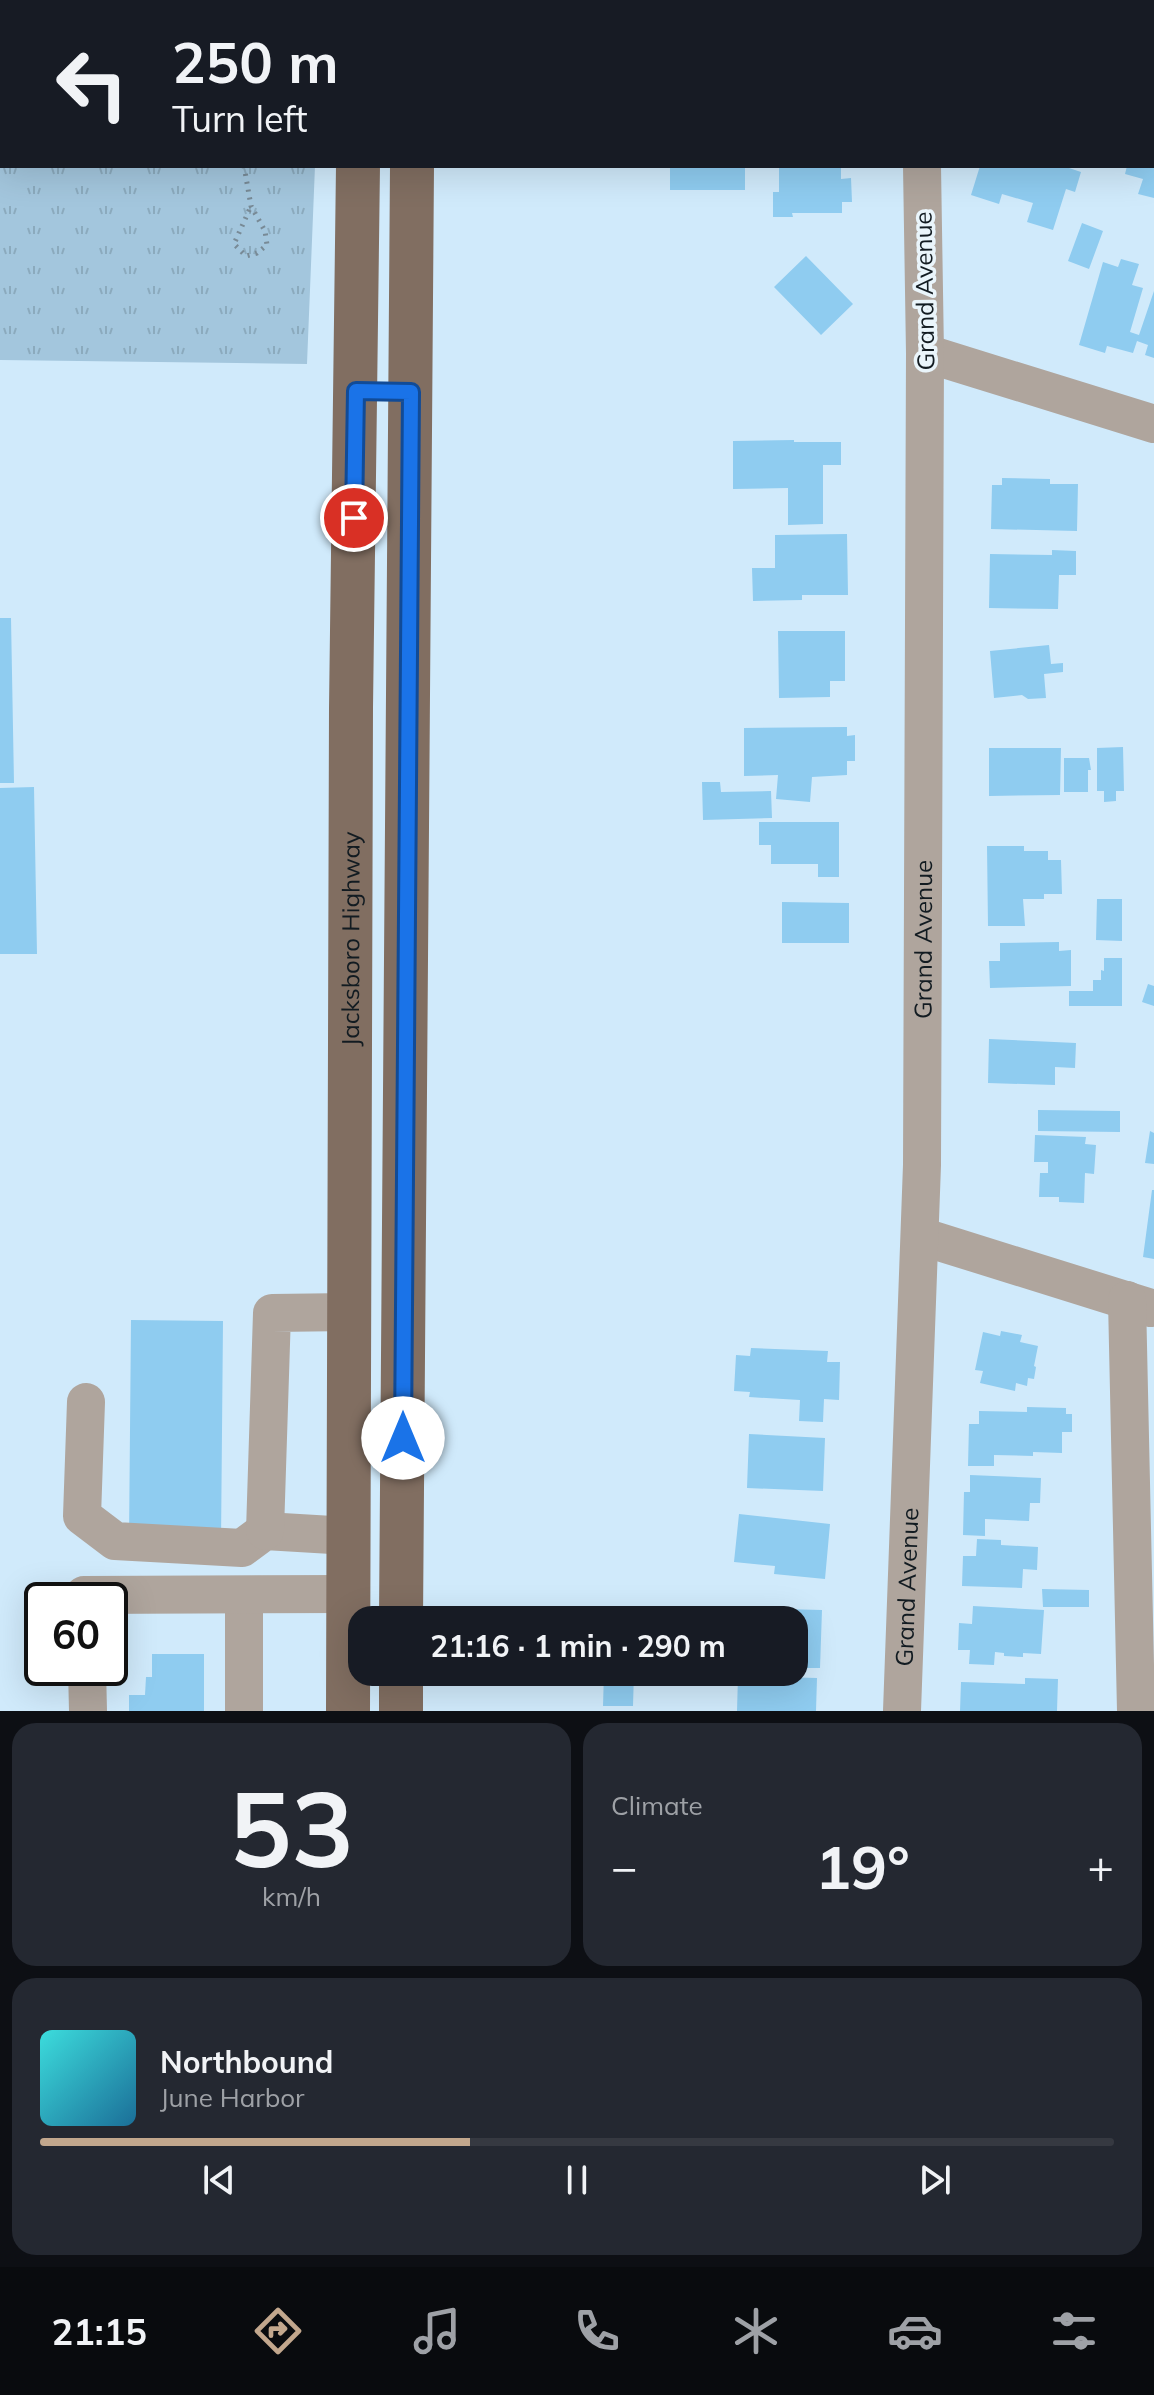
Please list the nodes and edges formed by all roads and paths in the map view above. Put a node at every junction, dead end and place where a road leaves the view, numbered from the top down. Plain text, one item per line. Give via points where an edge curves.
1 (244, 168) edge
2 (358, 168) edge
3 (412, 168) edge
4 (922, 168) edge
5 (251, 206) junction
6 (925, 353) junction
7 (356, 391) junction
8 (411, 392) junction
9 (1154, 424) edge
10 (350, 1194) junction
11 (405, 1196) junction
12 (920, 1236) junction
13 (1141, 1304) edge
14 (350, 1312) junction
15 (86, 1402) dead end
16 (265, 1531) junction
17 (349, 1536) junction
18 (349, 1594) junction
19 (128, 1595) edge
20 (244, 1595) junction
21 (401, 1606) edge
22 (87, 1686) edge
23 (401, 1686) edge
24 (1142, 1705) edge
25 (88, 1711) edge
26 (244, 1711) edge
27 (348, 1711) edge
28 (401, 1711) edge
29 (902, 1711) edge

1 - 5 path
2 - 7 main road, Jacksboro Highway
3 - 8 main road
4 - 6 street, Grand Avenue
5 - 5 path via 234,244 246,256 267,245
6 - 9 street
6 - 12 street, Grand Avenue
7 - 8 main road
7 - 10 main road, Jacksboro Highway
8 - 11 main road
10 - 11 main road
10 - 14 main road, Jacksboro Highway
11 - 21 main road
12 - 13 street
12 - 29 street, Grand Avenue
13 - 24 street
14 - 16 street via 272,1313
14 - 17 main road, Jacksboro Highway
15 - 16 street via 82,1516 115,1541 242,1548
16 - 17 street
17 - 18 main road, Jacksboro Highway
18 - 20 street
18 - 27 main road, Jacksboro Highway
19 - 20 street
20 - 26 street
22 - 25 street
23 - 28 main road

